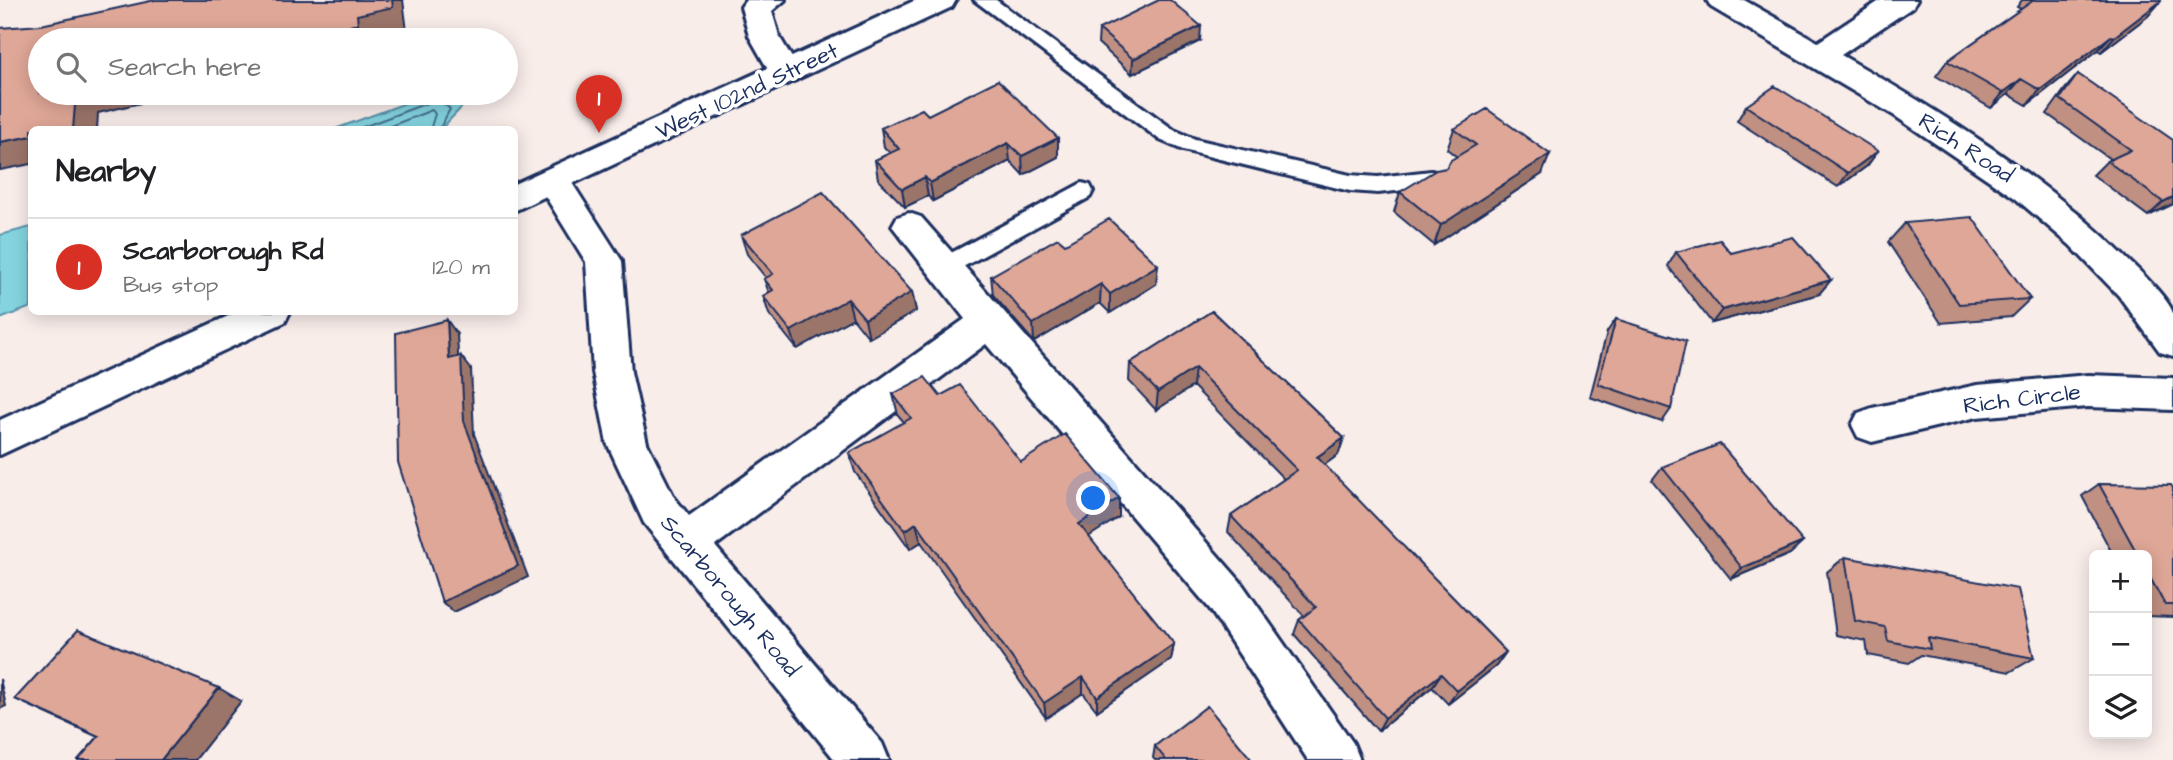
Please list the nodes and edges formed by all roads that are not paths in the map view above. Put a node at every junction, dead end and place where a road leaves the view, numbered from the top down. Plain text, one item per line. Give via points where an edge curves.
1 (941, 0) edge
2 (984, 0) edge
3 (1722, 0) edge
4 (1902, 0) edge
5 (760, 2) edge
6 (1817, 57) junction
7 (785, 73) junction
8 (1431, 179) edge
9 (553, 181) junction
10 (1082, 191) dead end
11 (518, 197) edge
12 (909, 226) dead end
13 (944, 267) junction
14 (266, 315) edge
15 (989, 322) junction
16 (2173, 341) edge
17 (2173, 394) edge
18 (1872, 425) dead end
19 (0, 438) edge
20 (685, 543) junction
21 (865, 760) edge
22 (1336, 760) edge

1 - 7 street, West 102nd Street
2 - 8 lane via 1167,135 1190,145 1350,183
3 - 6 street, Rich Road
4 - 6 street
5 - 7 street via 764,36
6 - 16 street, Rich Road via 2021,184 2092,245 2156,315
7 - 9 street, West 102nd Street
9 - 11 street, West 102nd Street
9 - 20 street, Scarborough Road via 604,261 612,372 627,443 659,510
10 - 13 lane
12 - 13 street
13 - 15 street
14 - 19 street
15 - 20 street
15 - 22 street via 1225,595
17 - 18 street, Rich Circle via 2088,391 1977,401
20 - 21 street, Scarborough Road

